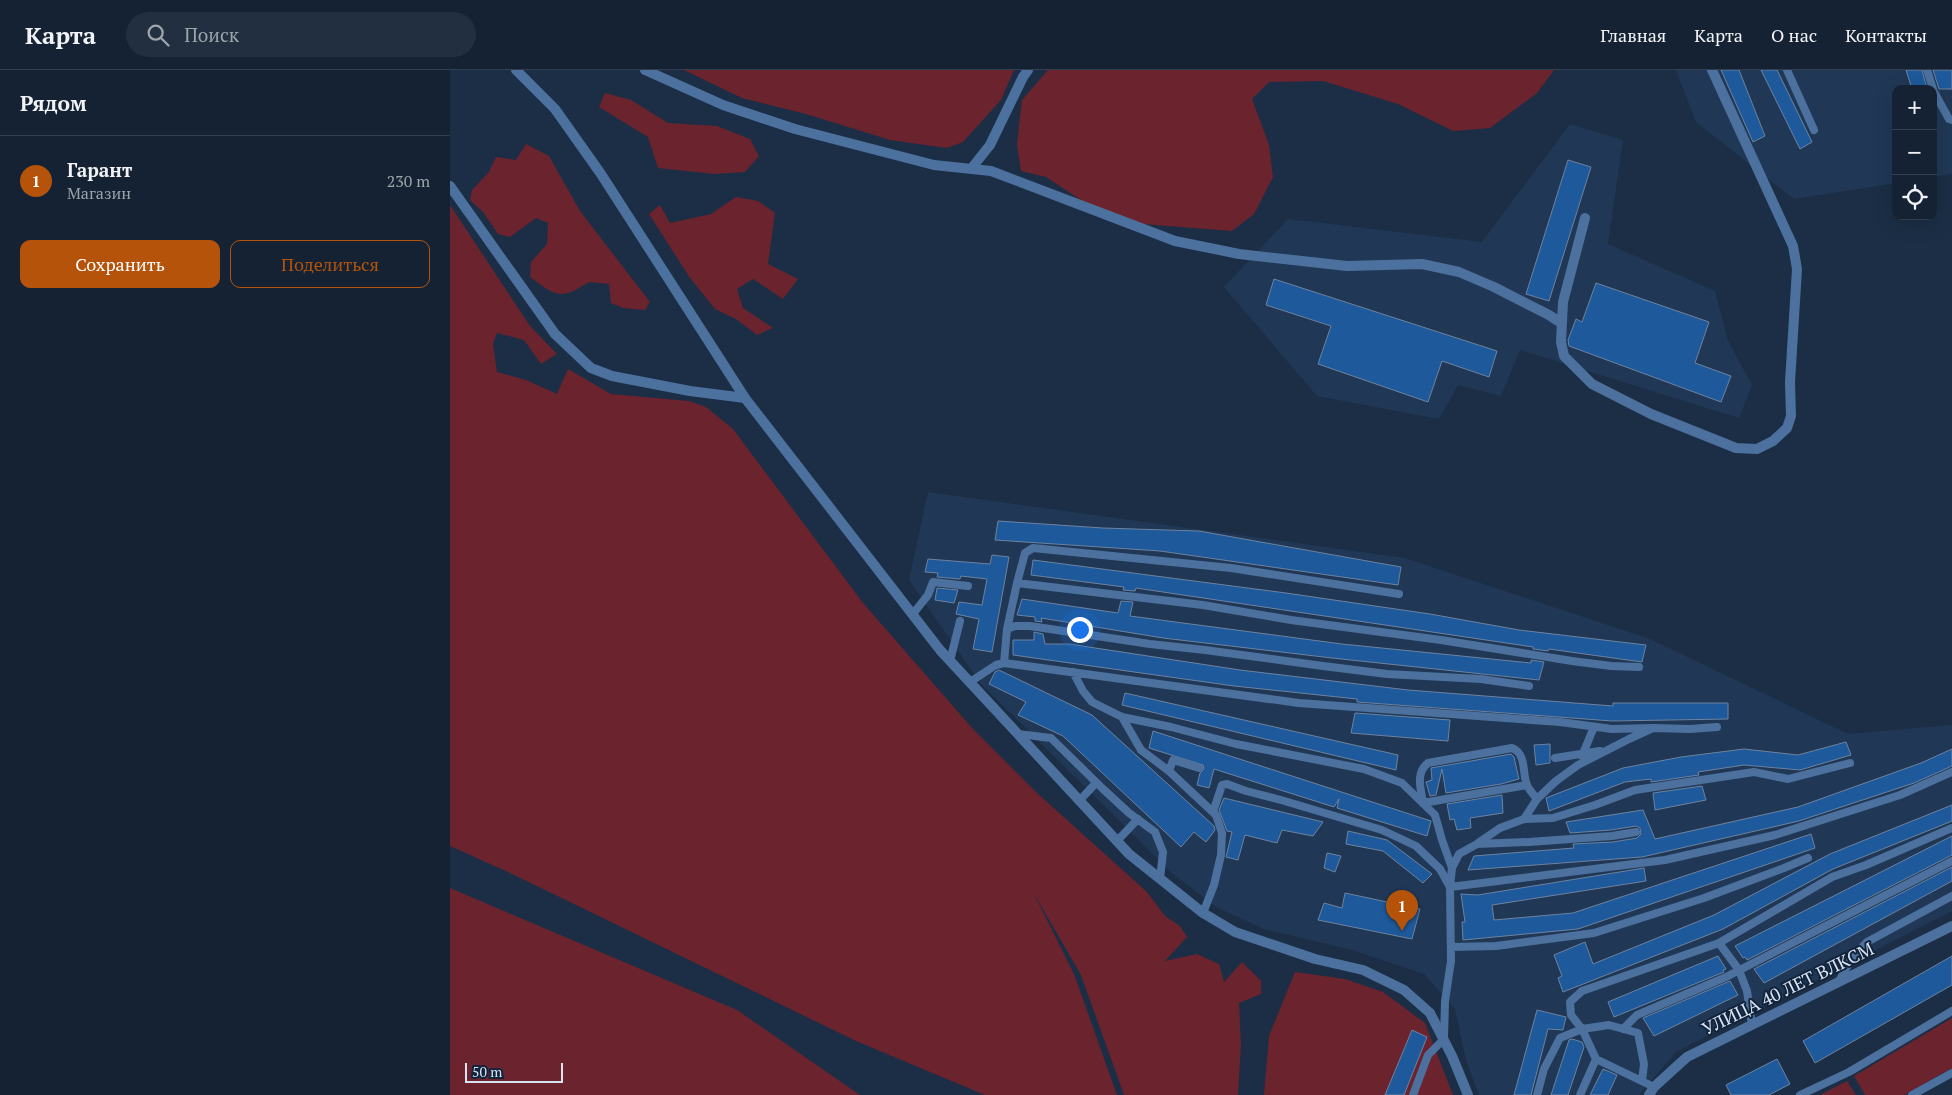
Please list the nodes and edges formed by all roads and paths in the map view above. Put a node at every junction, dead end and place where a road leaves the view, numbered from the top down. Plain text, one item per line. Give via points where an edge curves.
1 (516, 70) edge
2 (645, 70) edge
3 (1028, 70) edge
4 (1712, 70) edge
5 (1787, 70) edge
6 (1927, 70) edge
7 (1932, 85) edge
8 (1937, 98) edge
9 (1952, 120) edge
10 (1814, 130) dead end
11 (972, 169) junction
12 (450, 186) edge
13 (1585, 218) dead end
14 (1561, 323) junction
15 (745, 398) junction
16 (1017, 583) junction
17 (968, 586) dead end
18 (1399, 594) dead end
19 (912, 615) junction
20 (960, 621) dead end
21 (1007, 629) junction
22 (950, 661) junction
23 (1004, 663) junction
24 (1639, 667) dead end
25 (1073, 672) junction
26 (970, 682) junction
27 (1529, 686) dead end
28 (1122, 718) junction
29 (1594, 727) junction
30 (1717, 727) dead end
31 (1653, 728) junction
32 (1018, 734) junction
33 (1604, 751) junction
34 (1583, 753) junction
35 (1555, 758) dead end
36 (1850, 763) dead end
37 (1578, 765) junction
38 (1199, 768) dead end
39 (1168, 771) junction
40 (1952, 772) edge
41 (1096, 783) junction
42 (1527, 785) junction
43 (1537, 799) junction
44 (1079, 801) junction
45 (1423, 803) junction
46 (1213, 812) junction
47 (1138, 819) junction
48 (1524, 819) junction
49 (1952, 828) edge
50 (1636, 832) dead end
51 (1117, 841) junction
52 (1477, 844) junction
53 (1808, 858) dead end
54 (1952, 861) edge
55 (1452, 868) junction
56 (1160, 879) junction
57 (1450, 887) junction
58 (1952, 896) edge
59 (1203, 913) junction
60 (1952, 926) edge
61 (1719, 943) junction
62 (1451, 947) junction
63 (1738, 970) junction
64 (1838, 983) junction
65 (1952, 1011) edge
66 (1752, 1025) junction
67 (1582, 1029) junction
68 (1623, 1029) junction
69 (1444, 1039) junction
70 (1596, 1059) junction
71 (1952, 1073) edge
72 (1642, 1081) junction
73 (1652, 1091) edge
74 (1413, 1095) edge
75 (1468, 1095) edge
76 (1537, 1095) edge
77 (1580, 1095) edge
78 (1800, 1095) edge
79 (1912, 1095) edge

1 - 15 street via 555,109 601,174
2 - 11 street via 723,105 794,129 934,165
3 - 11 street via 990,144
4 - 14 street via 1793,246 1797,269 1791,416 1787,428 1774,441 1757,449 1736,448 1651,414 1592,384 1564,356
5 - 10 lane
6 - 7 lane
8 - 9 lane
11 - 14 street via 991,171 1175,242 1239,254 1337,265 1422,264 1459,272
12 - 15 street via 555,334 591,368 612,376
13 - 14 street via 1563,302
15 - 19 street
16 - 18 lane via 1025,553 1033,548 1231,568
16 - 21 lane
16 - 24 lane via 1203,605 1572,661
17 - 19 lane via 933,582 928,595
19 - 22 street
20 - 22 lane
21 - 23 lane
21 - 27 lane via 1030,626 1387,674 1481,679
22 - 26 street
23 - 25 lane
23 - 26 lane
25 - 28 lane via 1092,702
25 - 29 lane via 1299,703
26 - 32 street
28 - 39 lane via 1141,750
28 - 45 lane via 1364,769 1402,783
29 - 31 lane
29 - 34 lane
30 - 31 lane via 1690,730
31 - 33 lane
32 - 41 lane via 1052,738
32 - 44 street
33 - 34 lane
33 - 37 lane
34 - 35 lane
34 - 37 lane
36 - 48 lane via 1788,779 1754,772 1635,790 1553,818
37 - 43 lane
38 - 39 lane via 1173,760
39 - 46 lane
40 - 57 lane via 1900,795 1775,835 1665,860
41 - 44 lane
41 - 47 lane
42 - 43 lane
42 - 45 lane
42 - 45 lane via 1518,750 1512,748 1468,755 1428,763 1423,767 1420,774
43 - 48 lane
44 - 51 street
45 - 55 lane via 1435,814
46 - 57 lane via 1222,785 1227,784 1382,830 1416,846 1440,869
46 - 59 lane via 1222,833 1222,854
47 - 51 lane
47 - 56 lane via 1155,832 1163,852
48 - 52 lane via 1500,828
49 - 61 lane via 1866,866 1832,876
50 - 52 lane
51 - 56 street
52 - 55 lane via 1459,854
53 - 62 lane via 1704,898 1594,933 1496,946
54 - 63 lane
55 - 57 lane
56 - 59 street
57 - 62 lane
58 - 64 lane via 1867,942 1852,958
59 - 69 street via 1236,932 1315,960 1363,970 1404,990 1430,1013
60 - 64 street, УЛИЦА 40 ЛЕТ ВЛКСМ
61 - 63 lane
61 - 67 lane via 1582,991 1570,1002 1571,1015
62 - 69 lane
63 - 66 lane via 1747,991
63 - 68 lane via 1637,1015
64 - 66 street, УЛИЦА 40 ЛЕТ ВЛКСМ
65 - 78 lane via 1849,1072
66 - 73 street, УЛИЦА 40 ЛЕТ ВЛКСМ via 1687,1057
67 - 68 lane via 1609,1025
67 - 70 lane
67 - 76 lane via 1560,1038 1544,1069
68 - 72 lane via 1638,1033 1644,1064
69 - 74 lane via 1428,1055
69 - 75 street
70 - 72 lane
70 - 77 lane
71 - 79 lane
72 - 73 lane

